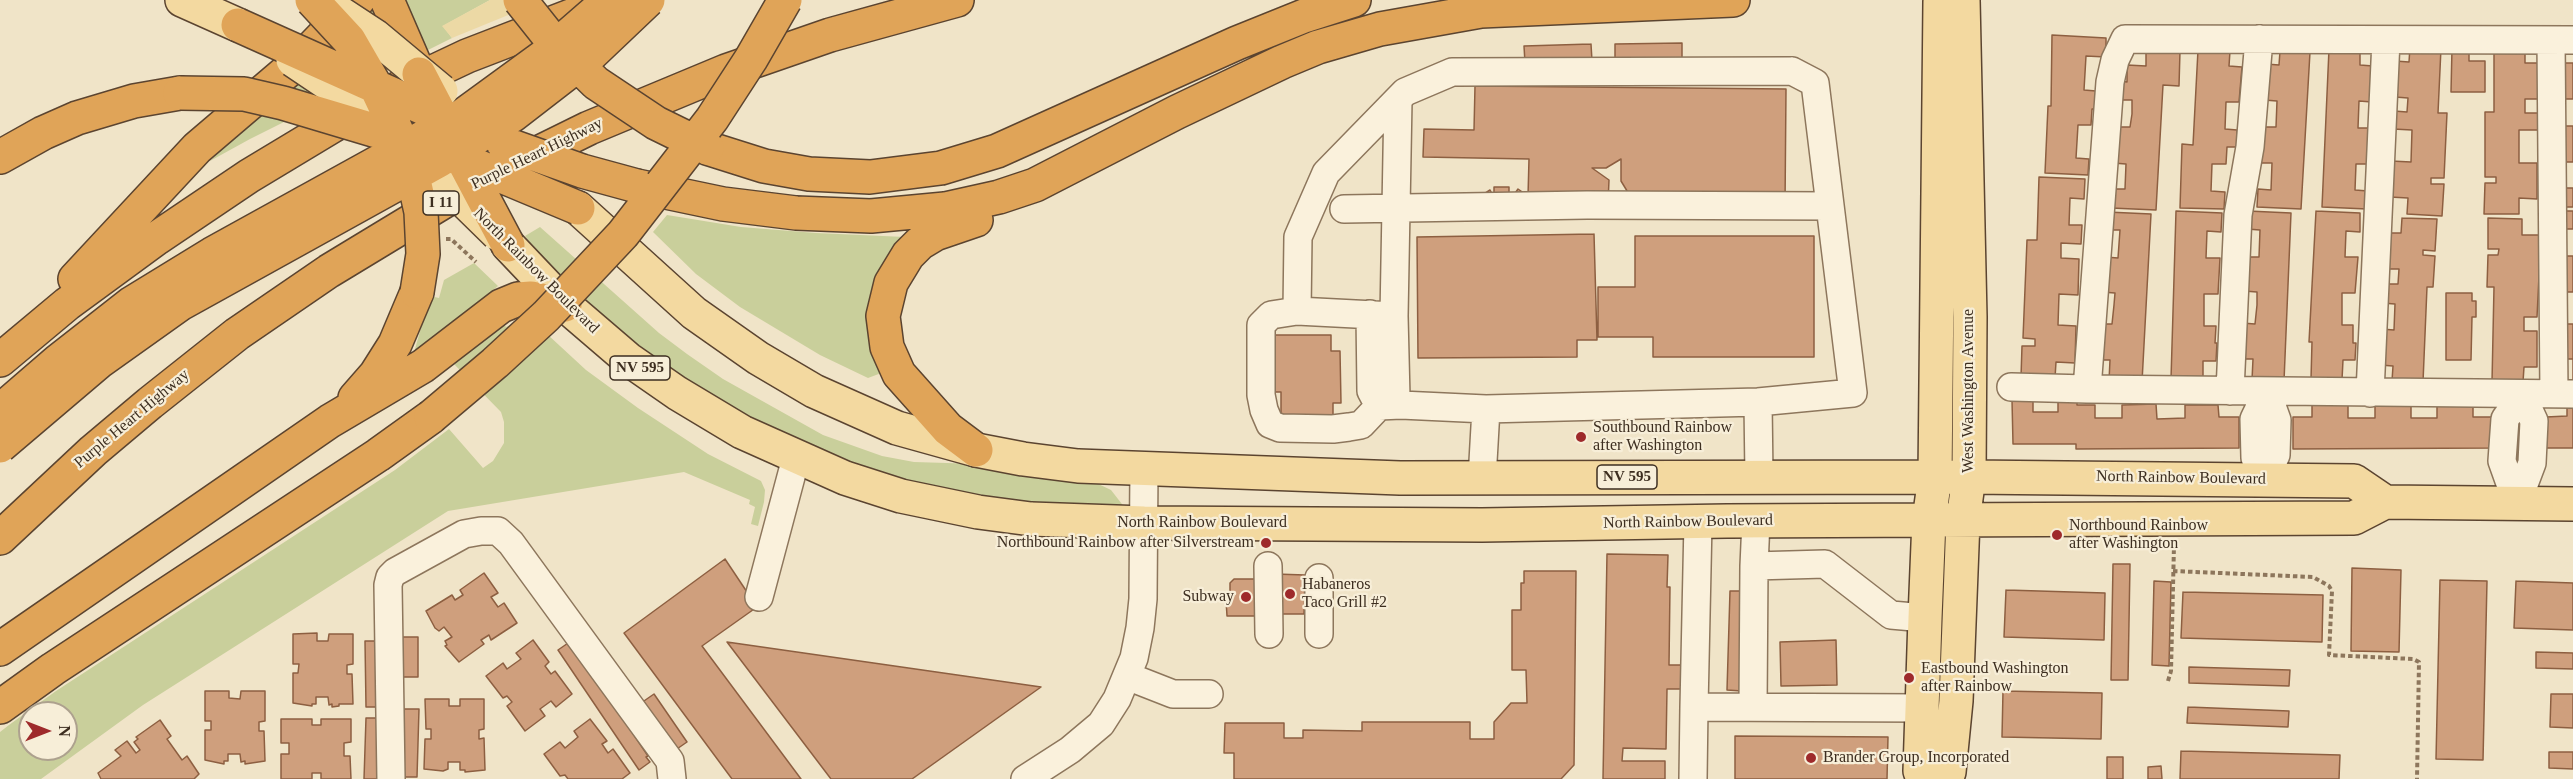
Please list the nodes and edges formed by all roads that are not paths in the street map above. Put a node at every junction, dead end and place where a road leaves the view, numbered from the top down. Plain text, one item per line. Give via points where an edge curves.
1 (182, 0) edge
2 (312, 0) edge
3 (320, 0) edge
4 (358, 0) edge
5 (387, 0) edge
6 (520, 0) edge
7 (610, 0) edge
8 (648, 0) edge
9 (785, 0) edge
10 (957, 0) edge
11 (1354, 0) edge
12 (1734, 0) edge
13 (1940, 0) edge
14 (1963, 0) edge
15 (238, 26) junction
16 (1951, 39) junction
17 (2259, 39) junction
18 (2386, 40) junction
19 (2562, 40) edge
20 (419, 74) junction
21 (375, 85) junction
22 (1398, 100) junction
23 (441, 116) junction
24 (399, 138) junction
25 (503, 144) junction
26 (1116, 144) junction
27 (0, 157) edge
28 (463, 160) junction
29 (1830, 206) junction
30 (578, 208) junction
31 (1396, 208) junction
32 (1344, 209) dead end
33 (508, 245) junction
34 (565, 305) junction
35 (1297, 311) junction
36 (1382, 315) junction
37 (0, 360) edge
38 (2011, 387) dead end
39 (2087, 389) junction
40 (2230, 391) junction
41 (2267, 392) junction
42 (2370, 393) junction
43 (2563, 394) edge
44 (2522, 395) junction
45 (1758, 402) junction
46 (1390, 406) junction
47 (1486, 409) junction
48 (0, 411) edge
49 (330, 421) junction
50 (0, 446) edge
51 (976, 450) junction
52 (796, 458) junction
53 (1144, 468) junction
54 (1616, 477) junction
55 (1759, 477) junction
56 (1935, 477) junction
57 (1969, 477) junction
58 (1482, 479) junction
59 (2265, 479) junction
60 (2385, 502) junction
61 (2517, 504) junction
62 (2573, 504) edge
63 (1929, 520) junction
64 (1964, 520) junction
65 (1756, 521) junction
66 (1824, 521) junction
67 (1698, 522) junction
68 (1144, 523) junction
69 (1356, 524) junction
70 (1482, 525) junction
71 (0, 538) edge
72 (1825, 564) junction
73 (1268, 566) dead end
74 (1754, 566) junction
75 (1319, 578) dead end
76 (759, 597) dead end
77 (1925, 618) junction
78 (1269, 634) dead end
79 (1319, 634) dead end
80 (0, 650) edge
81 (1127, 676) junction
82 (1209, 694) dead end
83 (0, 707) edge
84 (1694, 707) junction
85 (1753, 707) junction
86 (1922, 708) junction
87 (391, 779) edge
88 (672, 779) edge
89 (1025, 779) edge
90 (1694, 779) edge
91 (1923, 779) edge
92 (1944, 779) edge

1 - 15 main road, North Rainbow Boulevard / NV 595
2 - 21 highway, bridge via 349,40
3 - 20 main road, North Rainbow Boulevard / NV 595, bridge via 375,36
4 - 37 highway via 299,61 197,148
5 - 20 highway
6 - 11 highway, bridge via 562,51 601,87 656,123 707,148 764,166 809,174 870,177 941,168 997,151 1237,43
7 - 37 highway via 467,56 332,126 157,238 67,304
7 - 48 highway, bridge via 547,54 462,116 212,254 132,303
8 - 50 highway, bridge via 588,57 522,108 460,149 180,304 100,361
9 - 83 highway, bridge via 707,127 623,234 509,352 378,455
10 - 71 highway, Purple Heart Highway / I 11 via 839,32 717,75 564,140 461,191 329,271 223,345 93,451
12 - 26 highway via 1502,9 1400,24 1282,62
13 - 16 main road, West Washington Avenue
14 - 16 main road, West Washington Avenue
15 - 21 highway, bridge
15 - 24 main road, North Rainbow Boulevard / NV 595, bridge via 319,77
16 - 56 main road, West Washington Avenue
16 - 57 main road, West Washington Avenue via 1970,317
17 - 18 street
17 - 39 street via 2125,39 2110,82
17 - 40 street via 2250,154 2238,215
18 - 19 street
18 - 42 street
19 - 43 street
20 - 23 highway, bridge
20 - 25 main road, North Rainbow Boulevard / NV 595, bridge
21 - 23 highway, bridge
21 - 24 highway, bridge
22 - 29 street via 1405,92 1452,72 1792,71 1815,83
22 - 31 street
22 - 35 street via 1326,173 1298,237
23 - 25 highway, bridge
23 - 28 highway, bridge
24 - 27 highway, bridge via 269,99 229,93 180,93 134,101 77,118
24 - 28 highway, bridge
24 - 33 main road, North Rainbow Boulevard / NV 595, bridge
24 - 49 highway, bridge via 421,212 423,254 417,292 406,322 382,364 359,395
25 - 26 highway, bridge via 582,171 723,204 851,216 908,214 963,206 1035,185
25 - 30 main road, North Rainbow Boulevard / NV 595, bridge
26 - 51 highway via 1033,200 935,234 914,249 894,276 883,316 892,361 938,419
28 - 30 highway, bridge
28 - 33 highway, bridge
29 - 31 street
29 - 45 street via 1853,393
30 - 51 main road, North Rainbow Boulevard / NV 595 via 694,313 758,358 870,418
31 - 32 street
31 - 36 street
33 - 34 main road, North Rainbow Boulevard / NV 595
34 - 49 highway via 531,298 506,304 423,366
34 - 52 main road, North Rainbow Boulevard / NV 595 via 628,359 677,393 742,432
35 - 36 street
35 - 46 street via 1271,315 1261,325 1261,395 1270,424 1280,428 1349,427 1361,425
36 - 46 street via 1371,391
38 - 39 street
39 - 40 street
40 - 41 street
41 - 42 street
41 - 59 street via 2277,420 2265,436 2276,455
42 - 44 street
43 - 44 street
44 - 61 street via 2505,419 2502,461
45 - 47 street
45 - 55 street
46 - 47 street
47 - 58 street
49 - 80 highway
51 - 53 main road, North Rainbow Boulevard / NV 595 via 1059,464
52 - 68 main road, North Rainbow Boulevard / NV 595 via 901,496 978,512 1073,522
52 - 76 street
53 - 58 main road, North Rainbow Boulevard / NV 595
53 - 68 street
54 - 55 main road, North Rainbow Boulevard / NV 595
54 - 58 main road, North Rainbow Boulevard / NV 595
54 - 70 main road via 1575,499 1495,502 1487,507
55 - 56 main road, North Rainbow Boulevard / NV 595
56 - 57 main road, North Rainbow Boulevard / NV 595
56 - 63 main road, West Washington Avenue
57 - 59 main road, North Rainbow Boulevard
57 - 64 main road, West Washington Avenue
58 - 69 main road via 1471,493 1456,499 1370,503
59 - 60 main road, North Rainbow Boulevard via 2354,481
60 - 61 main road, North Rainbow Boulevard
60 - 64 main road, North Rainbow Boulevard via 2354,518
61 - 62 main road, North Rainbow Boulevard
63 - 64 main road, North Rainbow Boulevard / NV 595
63 - 66 main road, North Rainbow Boulevard / NV 595
63 - 77 main road, West Washington Avenue
64 - 92 main road, West Washington Avenue via 1956,701 1949,772
65 - 66 main road, North Rainbow Boulevard / NV 595
65 - 67 main road, North Rainbow Boulevard / NV 595
65 - 74 street
66 - 72 street
67 - 70 main road, North Rainbow Boulevard / NV 595
67 - 84 street
68 - 69 main road, North Rainbow Boulevard / NV 595
68 - 81 street via 1140,628
69 - 70 main road, North Rainbow Boulevard / NV 595
72 - 74 street
72 - 77 street via 1891,615
73 - 78 street
74 - 85 street
75 - 79 street
77 - 86 main road, West Washington Avenue
81 - 82 street via 1173,694
81 - 89 street via 1101,724
84 - 85 street
84 - 90 street
85 - 86 street
86 - 91 main road, West Washington Avenue
87 - 88 street via 390,577 471,531 498,531 511,543 670,761

